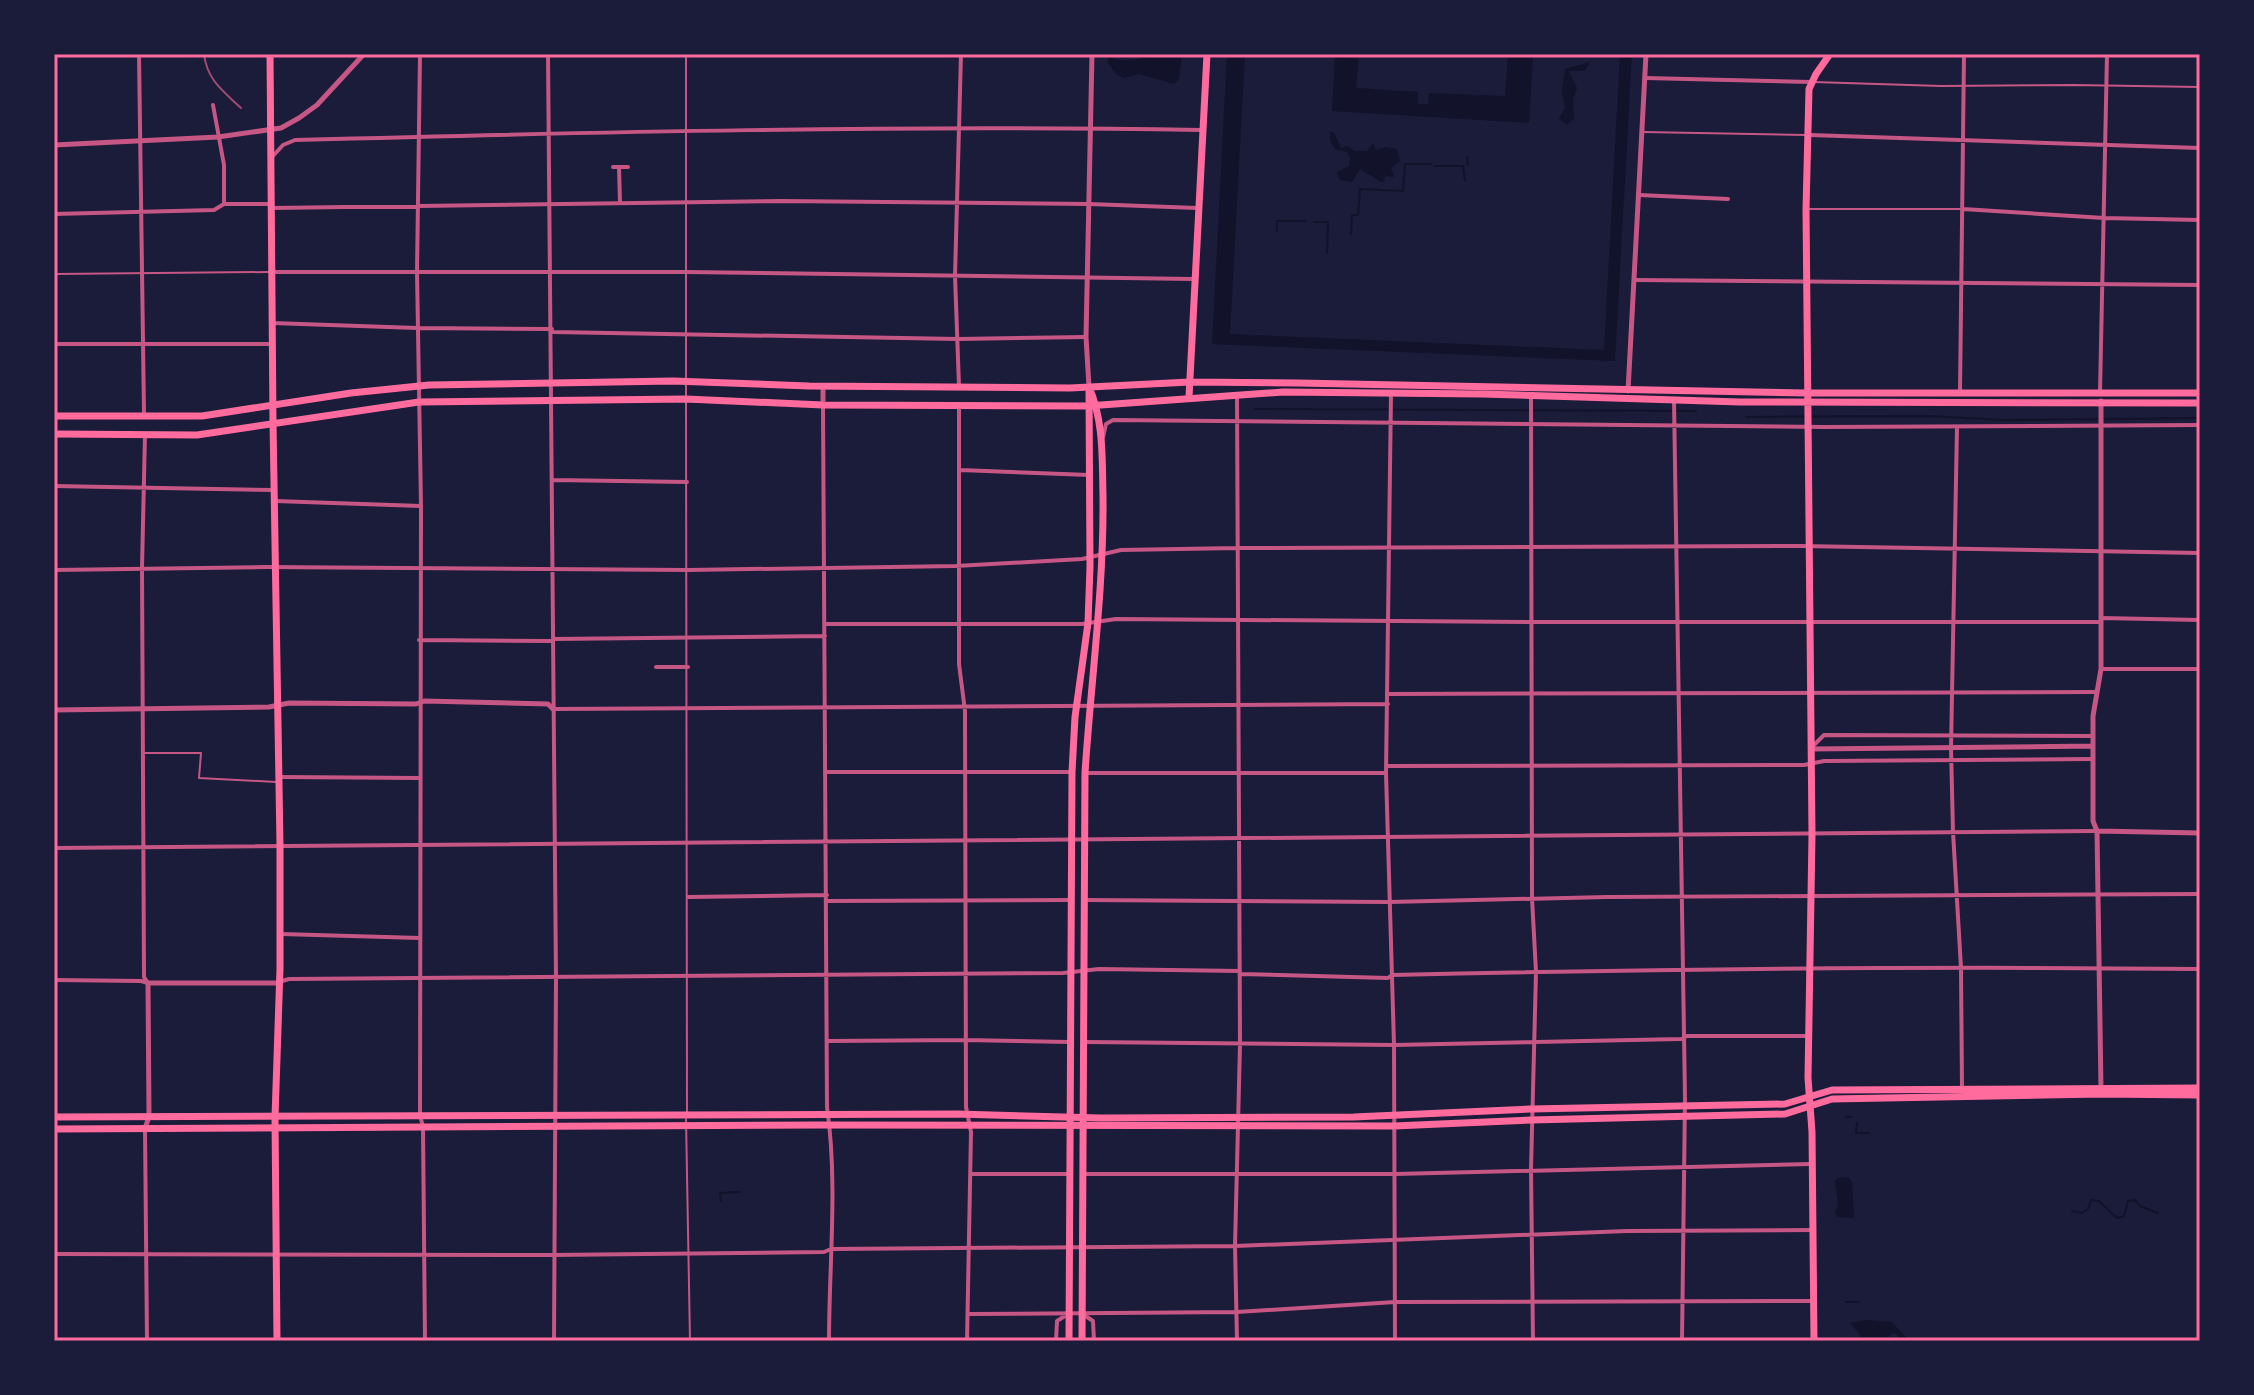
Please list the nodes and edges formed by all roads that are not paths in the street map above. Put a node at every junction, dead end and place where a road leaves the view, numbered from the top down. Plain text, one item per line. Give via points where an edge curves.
1 (139, 54) edge
2 (270, 54) edge
3 (364, 54) edge
4 (420, 54) edge
5 (548, 54) edge
6 (686, 54) edge
7 (961, 54) edge
8 (1092, 54) edge
9 (1207, 54) edge
10 (1646, 54) edge
11 (1830, 54) edge
12 (1964, 54) edge
13 (2107, 54) edge
14 (1645, 78) junction
15 (1812, 82) junction
16 (2106, 85) junction
17 (1964, 86) junction
18 (2200, 87) edge
19 (213, 105) dead end
20 (961, 129) junction
21 (1091, 129) junction
22 (271, 130) junction
23 (685, 130) junction
24 (1202, 130) junction
25 (1642, 132) junction
26 (549, 133) junction
27 (1807, 135) junction
28 (218, 137) junction
29 (419, 137) junction
30 (139, 141) junction
31 (1963, 141) junction
32 (54, 145) edge
33 (2105, 146) junction
34 (2200, 148) edge
35 (271, 158) junction
36 (613, 167) dead end
37 (619, 167) junction
38 (628, 167) dead end
39 (1639, 195) junction
40 (1728, 199) dead end
41 (685, 202) junction
42 (550, 203) junction
43 (620, 203) junction
44 (224, 204) junction
45 (958, 204) junction
46 (1089, 204) junction
47 (417, 205) junction
48 (272, 206) junction
49 (1197, 208) junction
50 (1806, 209) junction
51 (1962, 209) junction
52 (140, 212) junction
53 (54, 214) edge
54 (2104, 218) junction
55 (2200, 220) edge
56 (272, 272) junction
57 (417, 272) junction
58 (552, 272) junction
59 (685, 272) junction
60 (141, 273) junction
61 (54, 274) edge
62 (955, 276) junction
63 (1087, 277) junction
64 (1194, 279) junction
65 (1634, 280) junction
66 (1807, 282) junction
67 (1960, 282) junction
68 (2102, 284) junction
69 (2200, 285) edge
70 (272, 323) junction
71 (417, 328) junction
72 (552, 330) junction
73 (686, 334) junction
74 (1086, 337) junction
75 (958, 339) junction
76 (54, 344) edge
77 (142, 344) junction
78 (272, 344) junction
79 (686, 381) junction
80 (1190, 382) junction
81 (552, 383) junction
82 (419, 386) junction
83 (823, 386) junction
84 (959, 386) junction
85 (1089, 387) junction
86 (1628, 390) junction
87 (1960, 392) junction
88 (1391, 393) junction
89 (1808, 393) junction
90 (2100, 393) junction
91 (2200, 393) edge
92 (1237, 394) junction
93 (1531, 396) junction
94 (1189, 397) junction
95 (686, 399) junction
96 (1627, 400) junction
97 (419, 402) junction
98 (552, 402) junction
99 (2200, 403) edge
100 (1674, 404) junction
101 (273, 405) junction
102 (823, 405) junction
103 (959, 405) junction
104 (1097, 405) junction
105 (1808, 407) junction
106 (2102, 407) junction
107 (1087, 409) junction
108 (1099, 415) junction
109 (54, 416) edge
110 (144, 417) junction
111 (1391, 418) junction
112 (1237, 419) junction
113 (1118, 420) junction
114 (1532, 421) junction
115 (273, 422) junction
116 (1674, 423) junction
117 (2102, 424) junction
118 (1808, 425) junction
119 (2200, 425) edge
120 (1957, 427) junction
121 (54, 434) edge
122 (145, 434) junction
123 (1102, 447) junction
124 (960, 470) junction
125 (1091, 475) junction
126 (552, 480) junction
127 (687, 482) junction
128 (54, 486) edge
129 (145, 488) junction
130 (274, 490) junction
131 (274, 501) junction
132 (421, 506) junction
133 (1676, 546) junction
134 (1530, 547) junction
135 (1808, 547) junction
136 (1957, 547) junction
137 (1237, 548) junction
138 (1390, 548) junction
139 (2101, 551) junction
140 (2200, 553) edge
141 (1102, 554) junction
142 (1090, 557) junction
143 (824, 566) junction
144 (960, 566) junction
145 (276, 567) junction
146 (142, 568) junction
147 (420, 568) junction
148 (554, 569) junction
149 (54, 570) edge
150 (688, 570) junction
151 (1237, 620) junction
152 (1390, 620) junction
153 (1809, 620) junction
154 (1954, 620) junction
155 (2101, 620) junction
156 (2200, 620) edge
157 (1100, 621) junction
158 (1530, 622) junction
159 (1676, 622) junction
160 (959, 623) junction
161 (1088, 623) junction
162 (825, 624) junction
163 (825, 636) junction
164 (687, 639) junction
165 (419, 640) junction
166 (553, 640) junction
167 (656, 667) dead end
168 (688, 667) junction
169 (2101, 669) junction
170 (2200, 669) edge
171 (2097, 692) junction
172 (1953, 693) junction
173 (1388, 694) junction
174 (1810, 694) junction
175 (1531, 695) junction
176 (1679, 695) junction
177 (419, 703) junction
178 (1388, 704) junction
179 (279, 705) junction
180 (1238, 706) junction
181 (826, 707) junction
182 (1076, 707) junction
183 (1089, 707) junction
184 (964, 708) junction
185 (144, 709) junction
186 (553, 709) junction
187 (688, 709) junction
188 (54, 710) edge
189 (1952, 736) junction
190 (2093, 736) junction
191 (2093, 746) junction
192 (1864, 748) junction
193 (1951, 748) junction
194 (1811, 749) junction
195 (144, 753) junction
196 (2093, 759) junction
197 (1952, 760) junction
198 (1864, 761) junction
199 (1811, 764) junction
200 (1680, 765) junction
201 (1386, 766) junction
202 (1531, 766) junction
203 (965, 770) junction
204 (826, 772) junction
205 (1072, 772) junction
206 (1238, 772) junction
207 (1085, 773) junction
208 (1386, 773) junction
209 (419, 778) junction
210 (280, 780) junction
211 (2097, 831) junction
212 (1953, 832) junction
213 (2200, 833) edge
214 (1812, 835) junction
215 (1531, 836) junction
216 (1680, 836) junction
217 (1387, 837) junction
218 (1239, 839) junction
219 (1071, 840) junction
220 (1085, 840) junction
221 (966, 841) junction
222 (826, 842) junction
223 (421, 843) junction
224 (687, 844) junction
225 (280, 845) junction
226 (554, 845) junction
227 (143, 846) junction
228 (54, 848) edge
229 (2200, 894) edge
230 (1957, 895) junction
231 (2098, 895) junction
232 (688, 897) junction
233 (1681, 897) junction
234 (1811, 897) junction
235 (827, 898) junction
236 (1532, 898) junction
237 (966, 900) junction
238 (1071, 900) junction
239 (1084, 900) junction
240 (1239, 902) junction
241 (1389, 902) junction
242 (281, 934) junction
243 (420, 938) junction
244 (2099, 967) junction
245 (1961, 968) junction
246 (1683, 969) junction
247 (1811, 969) junction
248 (2200, 969) edge
249 (1083, 970) junction
250 (1071, 972) junction
251 (1536, 972) junction
252 (966, 973) junction
253 (1240, 973) junction
254 (827, 974) junction
255 (1392, 975) junction
256 (688, 977) junction
257 (419, 978) junction
258 (556, 978) junction
259 (54, 980) edge
260 (148, 983) junction
261 (278, 983) junction
262 (1809, 1036) junction
263 (1684, 1037) junction
264 (965, 1040) junction
265 (828, 1041) junction
266 (1070, 1042) junction
267 (1082, 1042) junction
268 (1534, 1042) junction
269 (1240, 1044) junction
270 (1394, 1045) junction
271 (2200, 1088) edge
272 (2101, 1090) junction
273 (1962, 1092) junction
274 (2200, 1095) edge
275 (1810, 1096) junction
276 (1684, 1106) junction
277 (1811, 1107) junction
278 (1531, 1109) junction
279 (828, 1114) junction
280 (968, 1114) junction
281 (1394, 1115) junction
282 (420, 1116) junction
283 (554, 1116) junction
284 (687, 1116) junction
285 (1069, 1116) junction
286 (1684, 1116) junction
287 (54, 1117) edge
288 (149, 1117) junction
289 (275, 1117) junction
290 (1531, 1120) junction
291 (1082, 1121) junction
292 (1240, 1122) junction
293 (829, 1125) junction
294 (423, 1126) junction
295 (686, 1126) junction
296 (970, 1126) junction
297 (1069, 1126) junction
298 (1394, 1126) junction
299 (275, 1127) junction
300 (554, 1127) junction
301 (145, 1128) junction
302 (54, 1129) edge
303 (1813, 1164) junction
304 (1683, 1165) junction
305 (1531, 1169) junction
306 (971, 1174) junction
307 (1070, 1174) junction
308 (1082, 1174) junction
309 (1395, 1174) junction
310 (1236, 1175) junction
311 (1685, 1230) junction
312 (1813, 1230) junction
313 (1531, 1233) junction
314 (1395, 1240) junction
315 (1235, 1246) junction
316 (1070, 1247) junction
317 (1082, 1247) junction
318 (831, 1249) junction
319 (970, 1249) junction
320 (54, 1254) edge
321 (146, 1254) junction
322 (276, 1254) junction
323 (424, 1254) junction
324 (688, 1254) junction
325 (554, 1255) junction
326 (1532, 1301) junction
327 (1682, 1301) junction
328 (1814, 1301) junction
329 (1395, 1302) junction
330 (1237, 1312) junction
331 (1069, 1313) junction
332 (1082, 1313) junction
333 (968, 1314) junction
334 (147, 1341) edge
335 (277, 1341) edge
336 (425, 1341) edge
337 (554, 1341) edge
338 (690, 1341) edge
339 (829, 1341) edge
340 (967, 1341) edge
341 (1056, 1341) edge
342 (1069, 1341) edge
343 (1082, 1341) edge
344 (1094, 1341) edge
345 (1237, 1341) edge
346 (1395, 1341) edge
347 (1533, 1341) edge
348 (1682, 1341) edge
349 (1814, 1341) edge

1 - 30 street
2 - 22 main road
3 - 22 street via 306,114
4 - 29 street
5 - 26 street
6 - 23 lane
7 - 20 street
8 - 21 street
9 - 24 main road
10 - 14 street
11 - 15 main road
12 - 17 street
13 - 16 street
14 - 15 street
14 - 25 street
15 - 17 lane
15 - 27 main road
16 - 17 lane
16 - 18 lane
16 - 33 street
17 - 31 street
19 - 28 street
20 - 21 street
20 - 23 street
20 - 45 street
21 - 24 street
21 - 46 street
22 - 28 street
22 - 35 main road
23 - 26 street
23 - 41 lane
24 - 49 main road
25 - 27 lane
25 - 39 street
26 - 29 street
26 - 42 street
27 - 31 street
27 - 50 main road
28 - 30 street
28 - 44 street
29 - 35 street via 294,140
29 - 47 street
30 - 32 street
30 - 52 street
31 - 33 street
31 - 51 street
33 - 34 street
33 - 54 street
35 - 48 main road
36 - 37 street
37 - 38 street
37 - 43 street
39 - 40 street
39 - 65 street
41 - 43 street
41 - 45 street
41 - 59 lane
42 - 43 street
42 - 47 street
42 - 58 street
44 - 48 street
44 - 52 street via 214,210
45 - 46 street
45 - 62 street
46 - 49 street
46 - 63 street
47 - 48 street
47 - 57 street
48 - 56 main road
49 - 64 main road
50 - 51 lane
50 - 66 main road
51 - 54 street
51 - 67 street
52 - 53 street
52 - 60 street
54 - 55 street
54 - 68 street
56 - 57 street
56 - 60 lane
56 - 70 main road
57 - 58 street
57 - 71 street
58 - 59 street
58 - 72 street
59 - 62 street
59 - 73 lane
60 - 61 lane
60 - 77 street
62 - 63 street
62 - 75 street
63 - 64 street
63 - 74 street
64 - 80 main road
65 - 66 street
65 - 86 street
66 - 67 street
66 - 89 main road
67 - 68 street
67 - 87 street
68 - 69 street
68 - 90 street
70 - 71 street
70 - 78 main road
71 - 72 street
71 - 82 street
72 - 73 street
72 - 81 street
73 - 75 street
73 - 79 lane
74 - 75 street
74 - 85 street
75 - 84 street
76 - 77 street
77 - 78 street
77 - 110 street
78 - 101 main road
79 - 81 main road
79 - 83 main road
79 - 95 lane
80 - 85 main road
80 - 86 main road
80 - 94 main road
81 - 82 main road
81 - 98 street
82 - 97 street
82 - 101 main road
83 - 84 main road
83 - 102 street
84 - 85 main road
85 - 104 main road
85 - 107 main road
86 - 89 main road
86 - 96 street
87 - 89 main road
87 - 90 main road
88 - 92 main road
88 - 93 main road
88 - 111 street
89 - 105 main road
90 - 91 main road
90 - 106 street
92 - 94 main road
92 - 112 street
93 - 96 main road
93 - 114 street
94 - 104 main road
95 - 98 main road
95 - 102 main road
95 - 127 lane
96 - 100 main road
97 - 98 main road
97 - 115 main road
97 - 132 street
98 - 126 street
99 - 106 main road
100 - 105 main road
100 - 116 street
101 - 110 main road via 202,416
101 - 115 main road
102 - 103 main road
102 - 143 street
103 - 107 main road
103 - 124 street
104 - 107 main road
104 - 108 main road
105 - 106 main road
105 - 118 main road
106 - 117 street
107 - 108 street
107 - 125 main road
108 - 113 street
108 - 123 main road
109 - 110 main road
111 - 112 street
111 - 114 street
111 - 138 street
112 - 113 street
112 - 137 street
113 - 123 street via 1106,424
114 - 116 street
114 - 134 street
115 - 122 main road via 197,435
115 - 130 main road
116 - 118 street
116 - 133 street
117 - 119 street
117 - 120 street
117 - 139 street
118 - 120 street
118 - 135 main road
120 - 136 street
121 - 122 main road
122 - 129 street
123 - 141 main road
124 - 125 street
124 - 144 street
125 - 142 main road
126 - 127 street
126 - 148 street
127 - 150 lane
128 - 129 street
129 - 130 street
129 - 146 street
130 - 131 main road
131 - 132 street
131 - 145 main road
132 - 147 street
133 - 134 street
133 - 135 street
133 - 159 street
134 - 138 street
134 - 158 street
135 - 136 street
135 - 153 main road
136 - 139 street
136 - 154 street
137 - 138 street
137 - 141 street
137 - 151 street
138 - 152 street
139 - 140 street
139 - 155 street
141 - 142 street
141 - 157 main road
142 - 144 street
142 - 161 main road
143 - 144 street
143 - 150 street
143 - 162 street
144 - 160 street
145 - 146 street
145 - 147 street
145 - 179 main road
146 - 149 street
146 - 185 street
147 - 148 street
147 - 165 street
148 - 150 street
148 - 166 street
150 - 164 lane
151 - 152 street
151 - 157 street
151 - 180 street
152 - 158 street
152 - 173 street
153 - 154 street
153 - 159 street
153 - 174 main road
154 - 155 street
154 - 172 street
155 - 156 street
155 - 169 street
157 - 161 street
157 - 183 main road
158 - 159 street
158 - 175 street
159 - 176 street
160 - 161 street
160 - 162 street
160 - 184 street
161 - 182 main road
162 - 163 street
163 - 164 street
163 - 181 street
164 - 166 street
164 - 168 lane
165 - 166 street
165 - 177 street
166 - 186 street
167 - 168 street
168 - 187 lane
169 - 170 street
169 - 171 street
171 - 172 street
171 - 190 street
172 - 174 street
172 - 189 street
173 - 175 street
173 - 178 street
174 - 176 street
174 - 194 main road
175 - 176 street
175 - 202 street
176 - 200 street
177 - 179 street
177 - 186 street via 548,704
177 - 209 street
178 - 180 street
178 - 201 street
179 - 185 street
179 - 210 main road
180 - 183 street
180 - 206 street
181 - 184 street
181 - 187 street
181 - 204 street
182 - 183 street
182 - 184 street
182 - 205 main road
183 - 207 main road
184 - 203 street
185 - 188 street
185 - 195 street
186 - 187 street
186 - 226 street
187 - 224 lane
189 - 190 street
189 - 193 street
189 - 194 street via 1824,735
190 - 191 street
191 - 193 street
191 - 196 street
192 - 193 street
192 - 194 street
192 - 198 street
193 - 197 street
194 - 199 main road
195 - 210 lane via 201,753 199,778
195 - 227 street
196 - 197 street
196 - 211 street
197 - 198 street
197 - 212 street
198 - 199 street
199 - 200 street
199 - 214 main road
200 - 202 street
200 - 216 street
201 - 202 street
201 - 208 street
202 - 215 street
203 - 204 street
203 - 205 street
203 - 221 street
204 - 222 street
205 - 219 main road
206 - 207 street
206 - 208 street
206 - 218 street
207 - 220 main road
208 - 217 street
209 - 210 street
209 - 223 street
210 - 225 main road
211 - 212 street
211 - 213 street
211 - 231 street
212 - 214 street
212 - 230 street
214 - 216 street
214 - 234 main road
215 - 216 street
215 - 217 street
215 - 236 street
216 - 233 street
217 - 218 street
217 - 241 street
218 - 220 street
218 - 240 street
219 - 220 street
219 - 221 street
219 - 238 main road
220 - 239 main road
221 - 222 street
221 - 237 street
222 - 224 street
222 - 235 street
223 - 225 street
223 - 226 street
223 - 243 street
224 - 226 street
224 - 232 lane
225 - 227 street
225 - 242 main road
226 - 258 street
227 - 228 street
227 - 260 street
229 - 231 street
230 - 231 street
230 - 234 street
230 - 245 street
231 - 244 street
232 - 235 street
232 - 256 lane
233 - 234 street
233 - 236 street
233 - 246 street
234 - 247 main road
235 - 237 street
235 - 254 street
236 - 241 street
236 - 251 street
237 - 238 street
237 - 252 street
238 - 250 main road
239 - 240 street
239 - 249 main road
240 - 241 street
240 - 253 street
241 - 255 street
242 - 243 street
242 - 261 main road
243 - 257 street
244 - 245 street
244 - 248 street
244 - 272 street
245 - 247 street
245 - 273 street
246 - 247 street
246 - 251 street
246 - 263 street
247 - 262 main road
249 - 250 street
249 - 253 street
249 - 267 main road
250 - 252 street
250 - 266 main road
251 - 255 street
251 - 268 street
252 - 254 street
252 - 264 street
253 - 255 street
253 - 269 street
254 - 256 street
254 - 265 street
255 - 270 street
256 - 258 street
256 - 284 lane
257 - 258 street
257 - 261 street
257 - 282 street
258 - 283 street
259 - 260 street
260 - 261 street
260 - 288 street
261 - 289 main road
262 - 263 street
262 - 275 main road
263 - 268 street
263 - 276 street
264 - 265 street
264 - 266 street
264 - 280 street
265 - 279 street
266 - 285 main road
267 - 269 street
267 - 291 main road
268 - 270 street
268 - 278 street
269 - 270 street
269 - 292 street
270 - 281 street
271 - 272 main road
272 - 273 main road
272 - 274 main road
273 - 275 main road via 1832,1090
273 - 277 main road via 1832,1099
275 - 276 main road via 1785,1104
275 - 277 main road
276 - 278 main road
276 - 286 street
277 - 286 main road via 1785,1114
277 - 303 main road
278 - 281 main road
278 - 290 street
279 - 280 main road
279 - 284 main road
279 - 293 street
280 - 285 main road
280 - 296 street
281 - 292 main road
281 - 298 street
282 - 283 main road
282 - 289 main road
282 - 294 street
283 - 284 main road
283 - 300 street
284 - 295 lane
285 - 291 main road
285 - 297 main road
286 - 290 main road
286 - 304 street
287 - 288 main road
288 - 289 main road
288 - 301 street
289 - 299 main road
290 - 298 main road
290 - 305 street
291 - 292 main road
291 - 297 main road
291 - 308 main road
292 - 298 main road
292 - 310 street
293 - 295 main road
293 - 296 main road
293 - 318 street
294 - 299 main road
294 - 300 main road
294 - 323 street
295 - 300 main road
295 - 324 lane
296 - 297 main road
296 - 306 street
297 - 307 main road
298 - 309 street
299 - 301 main road
299 - 322 main road
300 - 325 street
301 - 302 main road
301 - 321 street
303 - 304 street
303 - 312 main road
304 - 305 street
304 - 311 street
305 - 309 street
305 - 313 street
306 - 307 street
306 - 319 street
307 - 316 main road
308 - 310 street
308 - 317 main road
309 - 310 street
309 - 314 street
310 - 315 street
311 - 312 street
311 - 313 street
311 - 327 street
312 - 328 main road
313 - 314 street
313 - 326 street
314 - 315 street
314 - 329 street
315 - 317 street
315 - 330 street
316 - 317 street
316 - 319 street
316 - 331 main road
317 - 332 main road
318 - 319 street
318 - 324 street
318 - 339 street
319 - 333 street
320 - 321 street
321 - 322 street
321 - 334 street
322 - 323 street
322 - 335 main road
323 - 325 street
323 - 336 street
324 - 325 street
324 - 338 lane
325 - 337 street
326 - 327 street
326 - 329 street
326 - 347 street
327 - 328 street
327 - 348 street
328 - 349 main road
329 - 330 street
329 - 346 street
330 - 332 street
330 - 345 street
331 - 332 street
331 - 333 street
331 - 341 street via 1057,1321
331 - 342 main road
332 - 343 main road
332 - 344 street via 1093,1321
333 - 340 street

